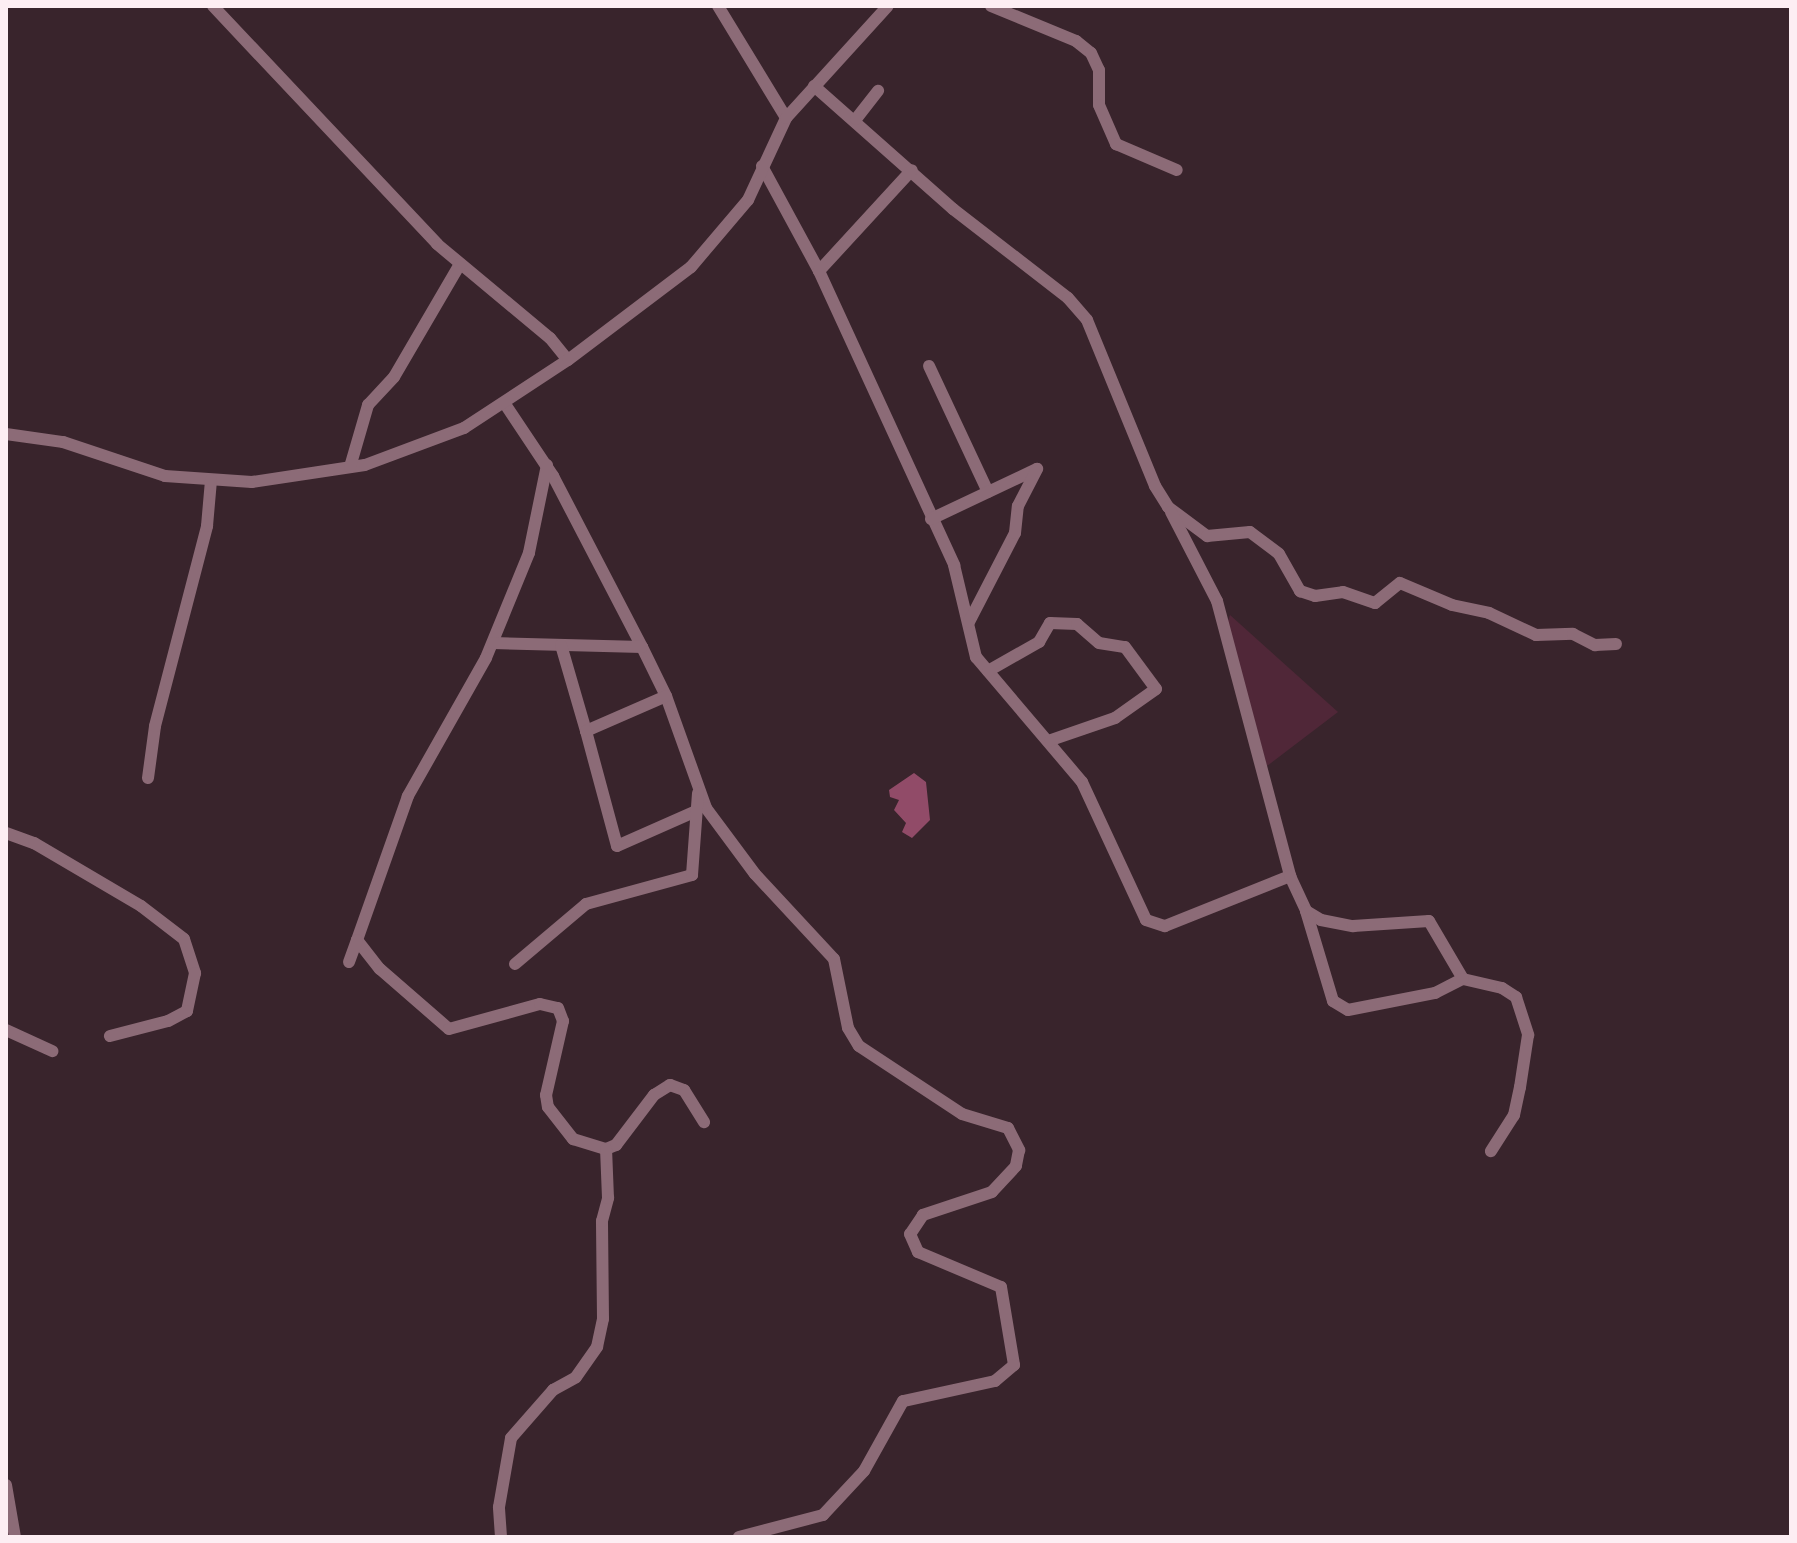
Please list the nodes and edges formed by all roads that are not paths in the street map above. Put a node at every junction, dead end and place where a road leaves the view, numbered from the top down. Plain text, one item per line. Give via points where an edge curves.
1 (213, 6) edge
2 (718, 6) edge
3 (888, 6) edge
4 (991, 6) edge
5 (814, 86) junction
6 (878, 91) dead end
7 (786, 118) junction
8 (856, 119) junction
9 (762, 166) junction
10 (912, 170) junction
11 (1177, 170) dead end
12 (460, 264) junction
13 (819, 271) junction
14 (568, 360) junction
15 (929, 366) dead end
16 (505, 404) junction
17 (6, 434) edge
18 (547, 465) junction
19 (350, 467) junction
20 (211, 480) junction
21 (988, 492) junction
22 (1168, 507) junction
23 (931, 519) junction
24 (969, 622) junction
25 (493, 643) junction
26 (1616, 644) dead end
27 (561, 645) junction
28 (642, 647) junction
29 (988, 671) junction
30 (666, 696) junction
31 (586, 731) junction
32 (1051, 740) junction
33 (148, 778) dead end
34 (698, 793) junction
35 (696, 811) junction
36 (6, 833) edge
37 (1290, 876) junction
38 (1306, 911) junction
39 (357, 940) junction
40 (349, 962) dead end
41 (515, 964) dead end
42 (1463, 979) junction
43 (6, 1030) edge
44 (110, 1036) dead end
45 (52, 1051) dead end
46 (704, 1122) dead end
47 (606, 1149) junction
48 (1491, 1151) dead end
49 (6, 1485) edge
50 (15, 1537) edge
51 (501, 1537) edge
52 (739, 1537) edge

1 - 12 street
2 - 7 street
3 - 5 street
4 - 11 street via 1076,41 1091,53 1099,70 1099,105 1116,144
5 - 7 street
5 - 8 street
6 - 8 street
7 - 9 street
8 - 10 street
9 - 13 street
9 - 14 street via 743,207 691,267
10 - 13 street
10 - 22 street via 1031,273 1068,298 1087,320
12 - 14 street via 550,338
12 - 19 street via 394,377 368,405
13 - 23 street
14 - 16 street
15 - 21 street
16 - 18 street
16 - 19 street via 464,428
17 - 20 street via 63,442 165,476
18 - 25 street via 529,553
18 - 28 street
19 - 20 street via 275,480
20 - 33 street via 207,526 155,726
21 - 23 street
21 - 24 street via 1037,469 1018,506 1015,533
22 - 26 street via 1207,536 1250,532 1279,554 1300,591 1315,596 1343,592 1375,603 1400,583 1536,635 1573,634 1595,645
22 - 37 street via 1217,601
23 - 24 street via 964,591
24 - 29 street via 976,657
25 - 27 street
25 - 39 street via 408,796
27 - 28 street
27 - 31 street
28 - 30 street
29 - 32 street
29 - 32 street via 1039,642 1050,623 1077,624 1099,643 1125,647 1156,689 1115,718
30 - 31 street
30 - 34 street
31 - 35 street via 617,846
32 - 37 street via 1089,793 1151,925 1165,926
34 - 35 street
34 - 52 street via 755,874 834,959 848,1028 859,1046 962,1114 1008,1128 1019,1150 1016,1166 992,1192 923,1215 910,1234 918,1252 1001,1287 1014,1365 995,1381 903,1401 864,1471 823,1515
35 - 41 street via 692,875 586,904
36 - 44 street via 34,843 141,906 184,939 195,973 187,1011
37 - 38 street
38 - 42 street via 1321,920 1353,926 1429,921
38 - 42 street via 1333,1001 1348,1010 1435,993
39 - 40 street
39 - 47 street via 380,969 449,1029 540,1004 558,1008 563,1021 546,1095 548,1107 573,1139
42 - 48 street via 1516,997 1528,1035 1514,1115
43 - 45 street
46 - 47 street via 684,1090 670,1085 654,1095 616,1145
47 - 51 street via 603,1319 597,1347 576,1377 553,1390 511,1438 499,1507
49 - 50 street

